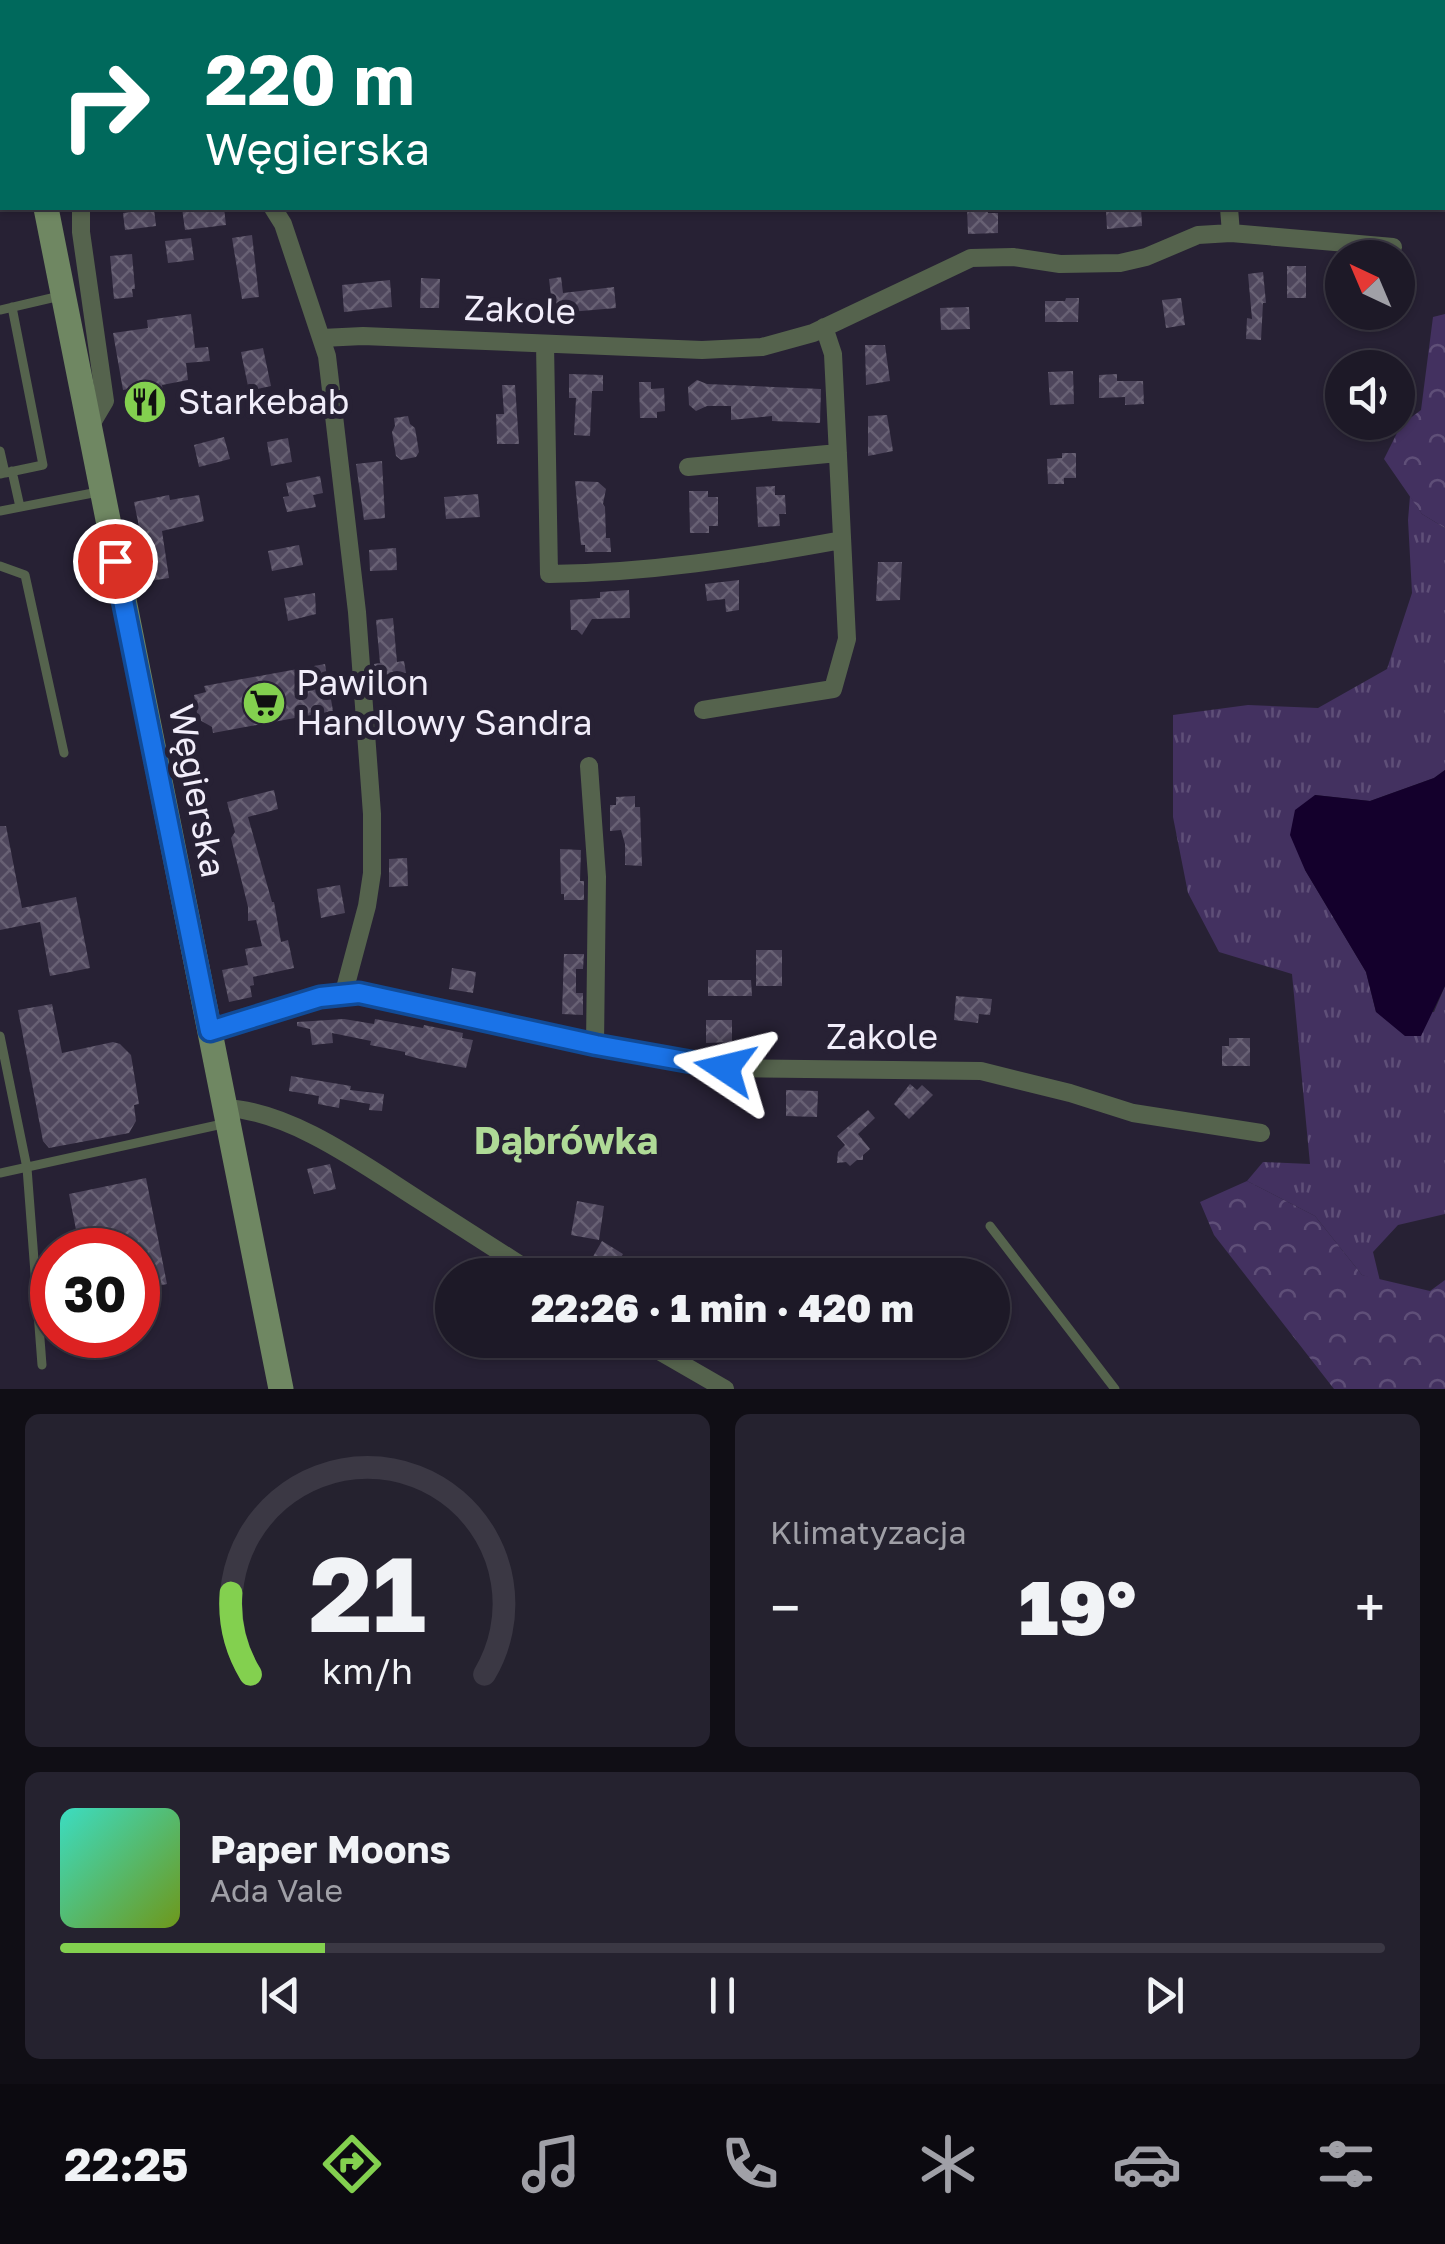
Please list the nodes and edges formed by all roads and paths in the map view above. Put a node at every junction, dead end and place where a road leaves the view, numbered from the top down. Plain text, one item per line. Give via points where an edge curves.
1 (81, 210) edge
2 (274, 210) edge
3 (1229, 210) edge
4 (48, 220) edge
5 (1232, 233) junction
6 (1325, 241) edge
7 (63, 296) junction
8 (12, 307) junction
9 (0, 310) edge
10 (824, 327) junction
11 (322, 338) junction
12 (545, 344) junction
13 (89, 428) junction
14 (0, 450) edge
15 (838, 453) junction
16 (688, 467) dead end
17 (6, 473) edge
18 (101, 491) junction
19 (20, 507) junction
20 (0, 511) edge
21 (842, 540) junction
22 (0, 566) edge
23 (703, 710) dead end
24 (64, 753) dead end
25 (588, 766) dead end
26 (344, 992) junction
27 (210, 1031) junction
28 (0, 1036) edge
29 (596, 1045) junction
30 (226, 1115) junction
31 (1262, 1133) dead end
32 (26, 1168) junction
33 (0, 1173) edge
34 (990, 1226) dead end
35 (509, 1258) edge
36 (671, 1358) edge
37 (42, 1365) dead end
38 (281, 1389) edge
39 (725, 1389) edge
40 (1115, 1389) edge

1 - 13 street via 105,401
2 - 11 street
3 - 5 street
4 - 7 main road, Węgierska
5 - 6 street, Zakole
5 - 10 street, Zakole via 1198,236 1120,263 970,258
7 - 8 lane
7 - 13 main road, Węgierska
8 - 9 lane
8 - 17 lane via 43,465
10 - 12 street, Zakole via 762,346 717,350
10 - 15 street via 833,354
11 - 12 street, Zakole
11 - 26 street via 343,474 372,814 368,906
12 - 21 street via 549,574 658,569
13 - 18 main road, Węgierska
14 - 17 lane
15 - 16 street
15 - 21 street
17 - 19 lane
18 - 19 lane
18 - 27 main road, Węgierska
19 - 20 lane
21 - 23 street via 846,639 833,689
22 - 24 lane via 25,574
25 - 29 street via 597,878
26 - 27 street, Zakole
26 - 29 street, Zakole
27 - 30 main road, Węgierska
28 - 32 lane
29 - 31 street, Zakole via 725,1068 981,1071 1133,1113
30 - 32 lane
30 - 35 street via 246,1109 321,1140
30 - 38 main road, Węgierska
32 - 33 lane
32 - 37 lane
34 - 40 lane
36 - 39 street

